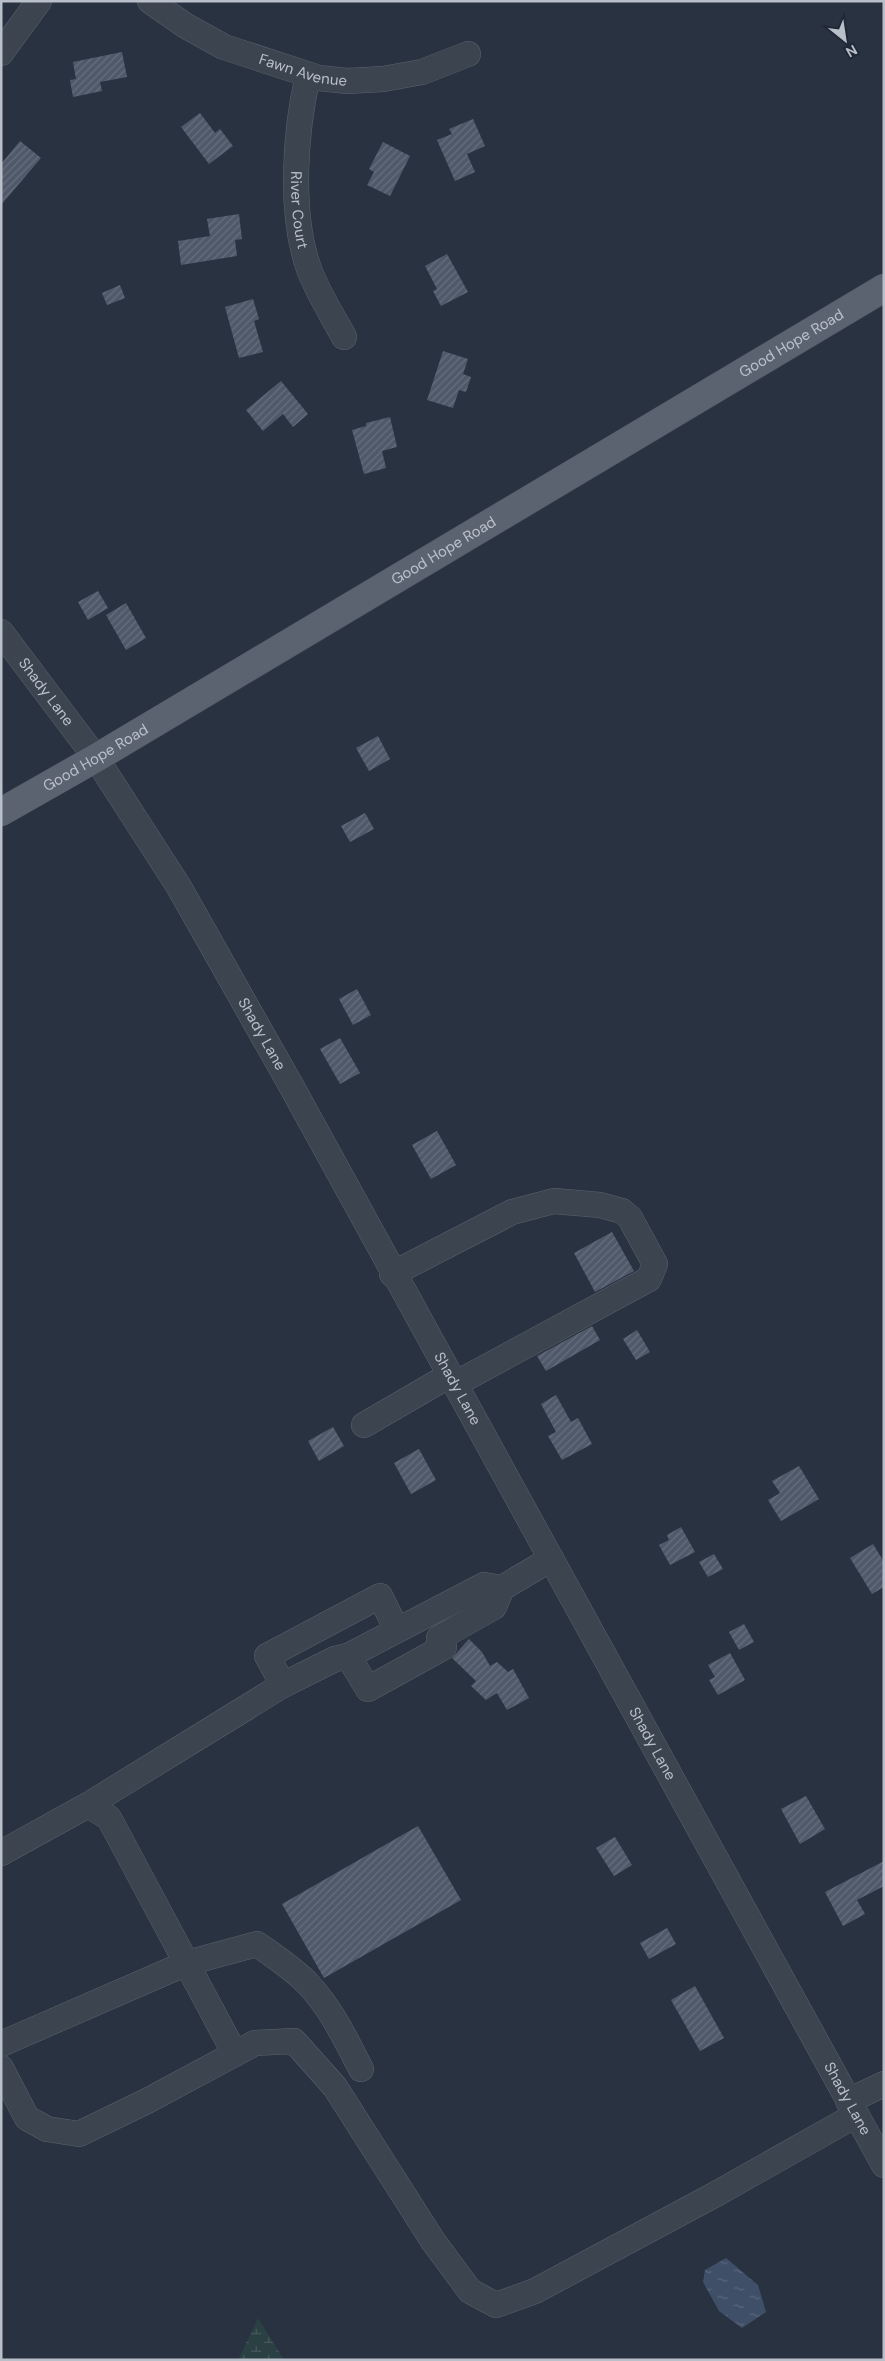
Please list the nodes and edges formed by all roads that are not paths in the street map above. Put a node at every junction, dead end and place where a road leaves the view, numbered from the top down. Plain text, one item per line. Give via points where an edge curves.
1 (39, 1) edge
2 (150, 1) edge
3 (1, 53) edge
4 (468, 54) dead end
5 (308, 74) junction
6 (884, 288) edge
7 (344, 338) dead end
8 (1, 632) edge
9 (96, 758) junction
10 (1, 812) edge
11 (392, 1274) junction
12 (452, 1379) junction
13 (364, 1425) dead end
14 (551, 1560) junction
15 (502, 1588) junction
16 (398, 1630) junction
17 (348, 1656) junction
18 (283, 1685) junction
19 (88, 1805) junction
20 (1, 1853) edge
21 (187, 1963) junction
22 (1, 2044) edge
23 (235, 2054) junction
24 (1, 2068) edge
25 (361, 2069) dead end
26 (884, 2084) edge
27 (852, 2108) junction
28 (884, 2165) edge

1 - 3 street
2 - 5 street, Fawn Avenue via 224,47
4 - 5 street, Fawn Avenue via 422,72 384,79 347,81
5 - 7 street, River Court via 297,157 300,230 309,268
6 - 9 main road, Good Hope Road
8 - 9 street, Shady Lane
9 - 10 main road, Good Hope Road
9 - 11 street, Shady Lane via 179,887
11 - 12 street, Shady Lane
11 - 12 street via 512,1212 543,1203 600,1205 622,1211 630,1218 655,1264 649,1279
12 - 13 street
12 - 14 street, Shady Lane
14 - 15 street
14 - 27 street, Shady Lane
15 - 16 street via 484,1585
15 - 17 street via 494,1607 439,1638 444,1647 368,1689
16 - 17 street
16 - 18 street via 380,1596 267,1656
17 - 18 street via 334,1659
18 - 19 street
19 - 20 street
19 - 21 street via 110,1818
21 - 22 street
21 - 23 street
21 - 25 street via 257,1944 317,1993
23 - 24 street via 79,2134 47,2129 27,2118
23 - 27 street via 255,2043 294,2041 335,2087 433,2241 470,2291 496,2304 536,2291 716,2194
26 - 27 street
27 - 28 street, Shady Lane

